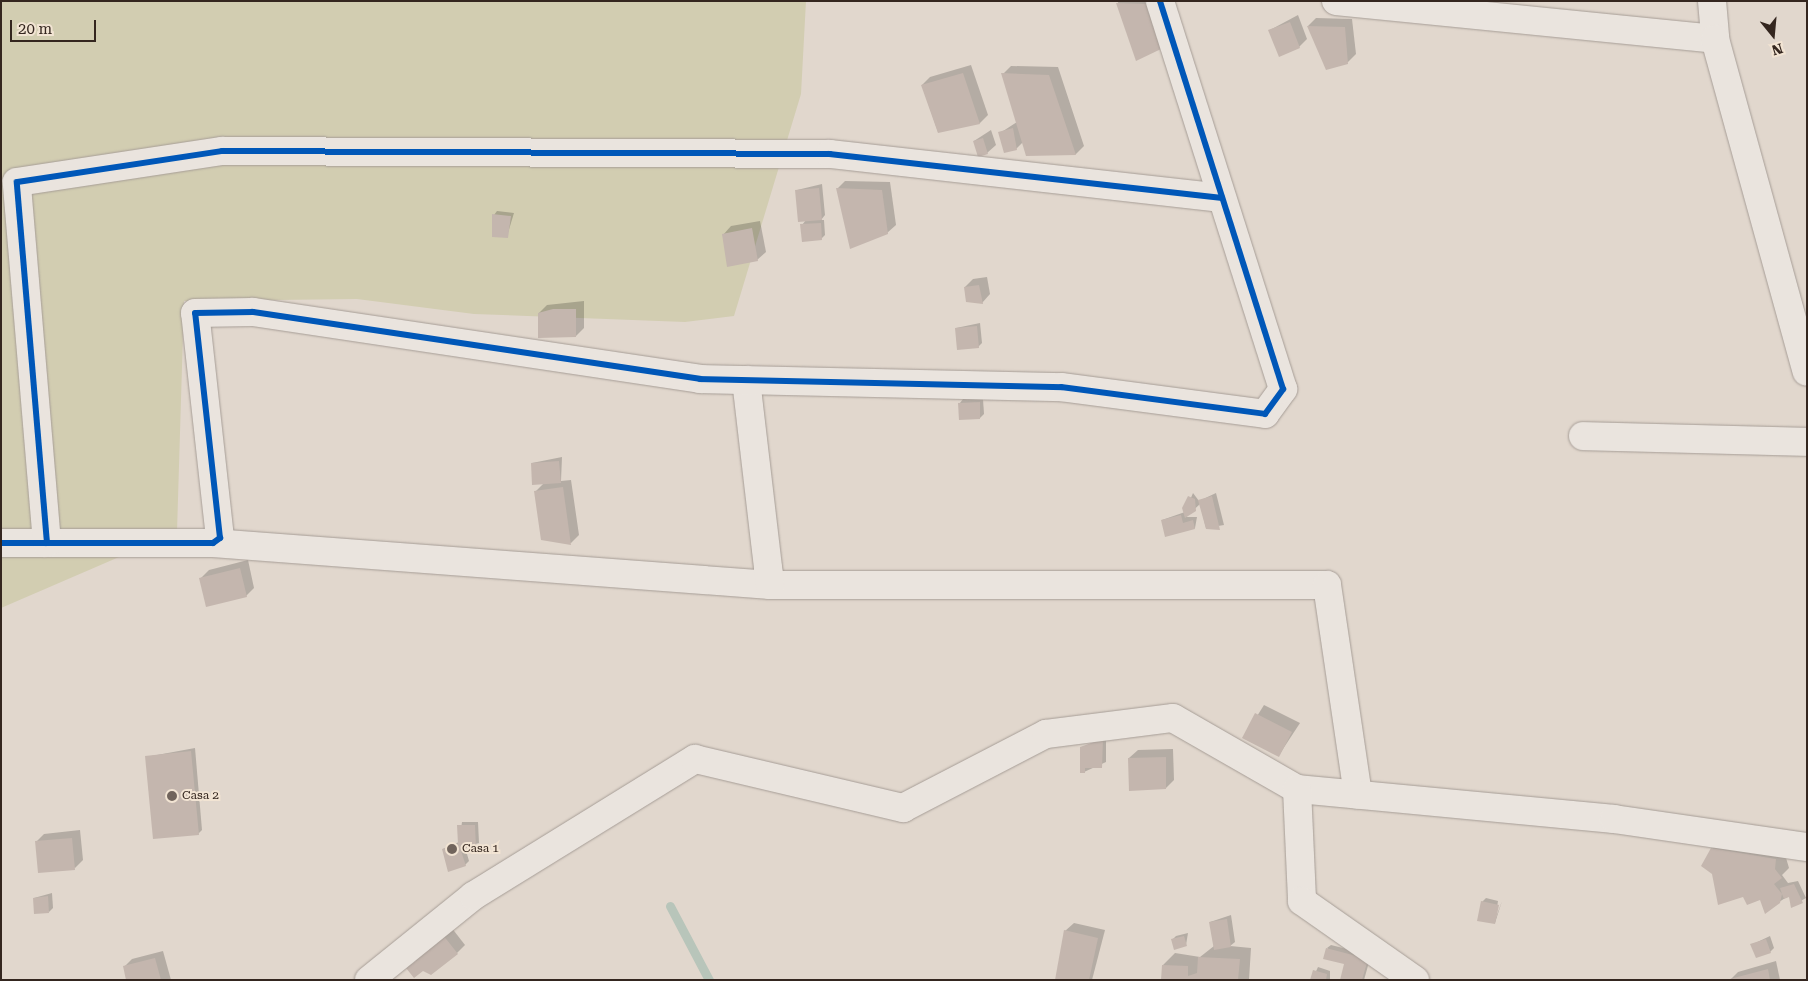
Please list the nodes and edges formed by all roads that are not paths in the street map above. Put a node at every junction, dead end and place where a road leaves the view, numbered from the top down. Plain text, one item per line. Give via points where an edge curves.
1 (1160, 1) edge
2 (1336, 1) edge
3 (1712, 1) edge
4 (1715, 39) junction
5 (1222, 198) junction
6 (1807, 372) edge
7 (746, 380) junction
8 (1583, 436) dead end
9 (1807, 442) edge
10 (216, 540) junction
11 (1, 543) edge
12 (47, 543) junction
13 (770, 585) junction
14 (1297, 789) junction
15 (1358, 795) junction
16 (1807, 847) edge
17 (369, 980) edge
18 (1415, 980) edge

1 - 5 street
2 - 4 street
3 - 4 street
4 - 6 street
5 - 7 street via 1283,389 1265,414 1062,386
5 - 12 street via 830,154 222,152 17,182
7 - 10 street via 700,379 254,312 195,313
7 - 13 street
8 - 9 street
10 - 12 street
10 - 13 street
11 - 12 street
13 - 15 street via 1326,585
14 - 15 street
14 - 17 street via 1173,718 1046,734 903,808 695,759 473,896
14 - 18 street via 1302,901
15 - 16 street via 1614,819

